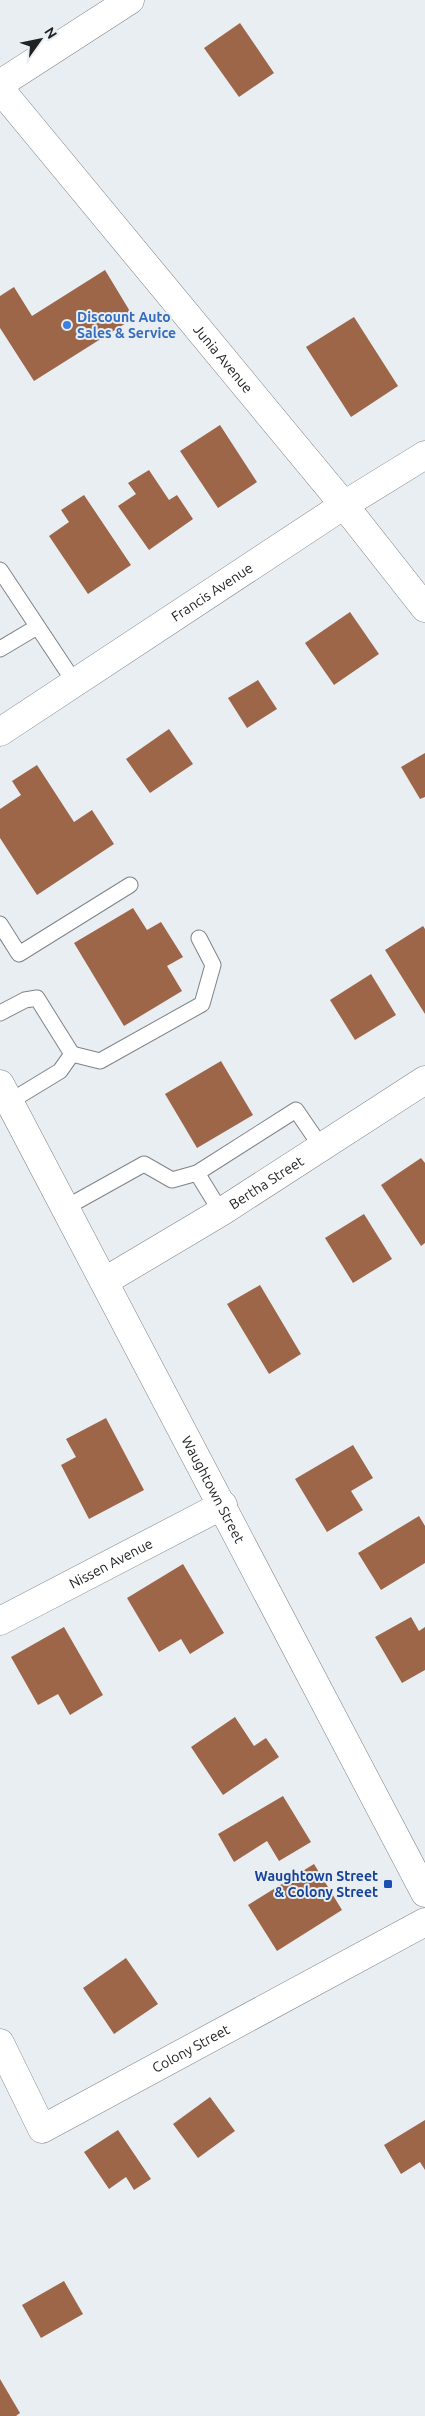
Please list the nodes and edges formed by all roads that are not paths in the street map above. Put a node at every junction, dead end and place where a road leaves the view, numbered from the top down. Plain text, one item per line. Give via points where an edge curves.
1 (130, 0) edge
2 (0, 84) edge
3 (0, 89) edge
4 (425, 455) edge
5 (344, 505) junction
6 (0, 570) edge
7 (425, 608) edge
8 (37, 626) junction
9 (0, 649) edge
10 (75, 683) junction
11 (0, 732) edge
12 (130, 885) dead end
13 (0, 924) edge
14 (199, 938) dead end
15 (0, 1013) edge
16 (72, 1054) junction
17 (425, 1080) edge
18 (5, 1093) edge
19 (322, 1148) junction
20 (197, 1173) junction
21 (65, 1208) junction
22 (221, 1212) junction
23 (105, 1281) junction
24 (223, 1505) junction
25 (0, 1621) edge
26 (425, 1893) edge
27 (425, 1922) edge
28 (0, 2043) edge

1 - 2 street
3 - 5 street, Junia Avenue
4 - 5 street, Francis Avenue
5 - 7 street, Junia Avenue
5 - 10 street, Francis Avenue
6 - 8 lane
8 - 9 lane
8 - 10 lane
10 - 11 street, Francis Avenue
12 - 13 lane via 19,954
14 - 16 lane via 213,965 202,1004 100,1061
15 - 16 lane via 25,1000 37,998
16 - 18 lane via 60,1071
17 - 19 street, Bertha Street
18 - 21 street, Waughtown Street
19 - 20 lane via 296,1110
19 - 22 street, Bertha Street
20 - 21 lane via 172,1180 144,1164
20 - 22 lane
21 - 23 street, Waughtown Street
22 - 23 street, Bertha Street
23 - 24 street, Waughtown Street
24 - 25 street, Nissen Avenue
24 - 26 street, Waughtown Street
27 - 28 street, Colony Street via 42,2129

